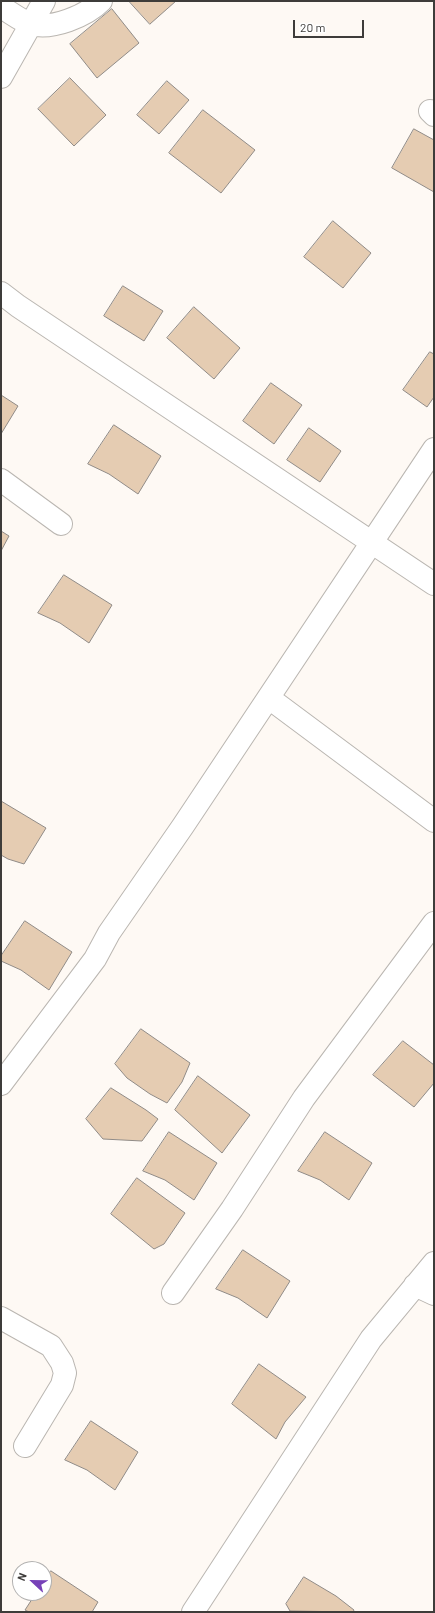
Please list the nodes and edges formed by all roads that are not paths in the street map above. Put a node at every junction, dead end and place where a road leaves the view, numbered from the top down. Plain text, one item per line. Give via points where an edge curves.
1 (44, 1) edge
2 (101, 1) edge
3 (1, 7) edge
4 (31, 24) junction
5 (1, 77) edge
6 (1, 293) edge
7 (434, 449) edge
8 (1, 480) edge
9 (61, 524) dead end
10 (372, 542) junction
11 (434, 584) edge
12 (269, 698) junction
13 (434, 821) edge
14 (434, 923) edge
15 (1, 1084) edge
16 (434, 1263) edge
17 (425, 1290) edge
18 (173, 1293) dead end
19 (1, 1318) edge
20 (25, 1446) dead end
21 (193, 1612) edge

1 - 4 street
2 - 4 street via 94,8 60,24
3 - 4 street
4 - 5 street
6 - 10 street
7 - 10 street
8 - 9 street
10 - 11 street
10 - 12 street
12 - 13 street
12 - 15 street via 109,933 95,959
14 - 18 street via 304,1098 232,1209
16 - 17 street
17 - 21 street via 372,1339
19 - 20 street via 51,1346 62,1362 65,1373 62,1385

